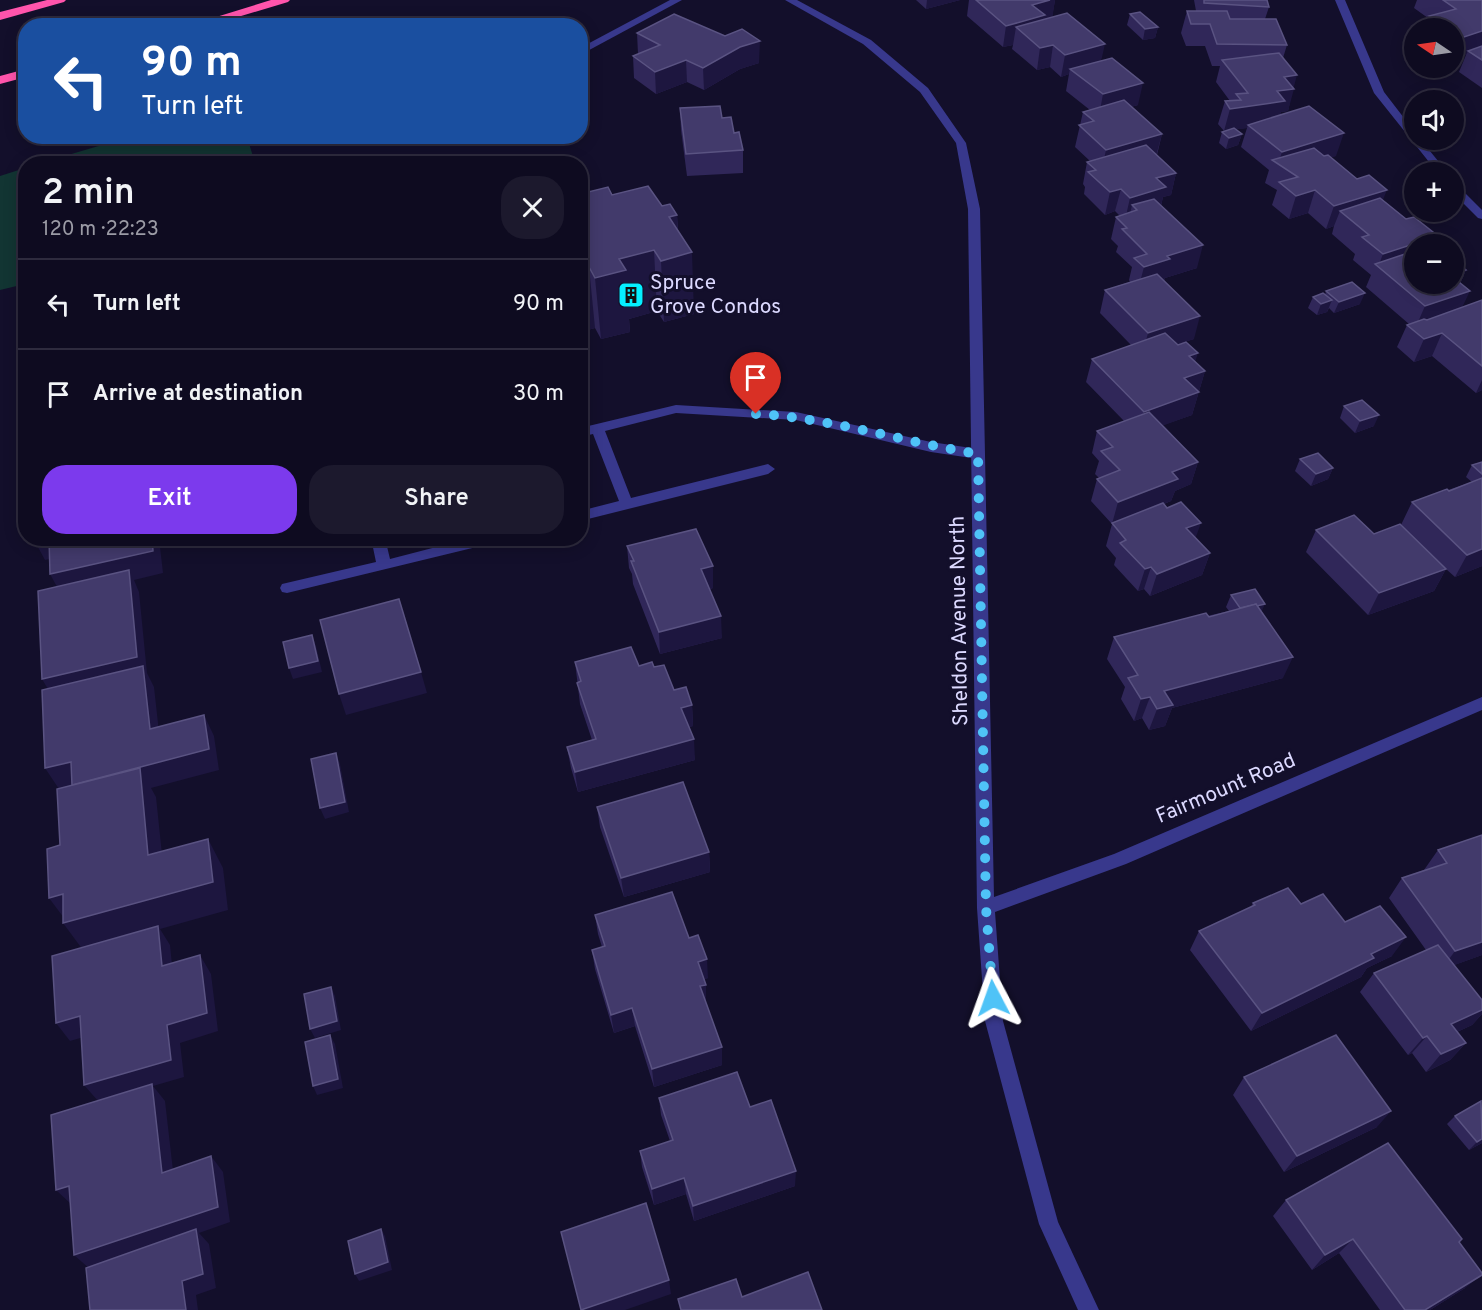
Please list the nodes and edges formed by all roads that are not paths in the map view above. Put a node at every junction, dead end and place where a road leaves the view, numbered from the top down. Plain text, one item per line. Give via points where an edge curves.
1 (60, 0) edge
2 (284, 0) edge
3 (677, 0) edge
4 (790, 0) edge
5 (1340, 0) edge
6 (0, 16) edge
7 (221, 18) edge
8 (588, 48) edge
9 (18, 75) edge
10 (0, 80) edge
11 (1404, 125) edge
12 (1424, 150) edge
13 (1434, 162) edge
14 (1464, 198) edge
15 (1482, 216) edge
16 (597, 429) junction
17 (588, 431) edge
18 (978, 454) junction
19 (768, 469) dead end
20 (627, 505) junction
21 (588, 514) edge
22 (380, 546) edge
23 (462, 546) edge
24 (384, 566) junction
25 (287, 588) dead end
26 (1482, 703) edge
27 (986, 908) junction
28 (1089, 1310) edge

1 - 6 highway
2 - 7 highway
3 - 8 street
4 - 18 street, Sheldon Avenue North via 867,42 924,90 961,143 974,209
5 - 11 street via 1379,93
9 - 10 highway
12 - 13 street
14 - 15 street
16 - 17 street
16 - 18 street via 676,409 796,416
16 - 20 street
18 - 27 street, Sheldon Avenue North
19 - 20 street
20 - 21 street
22 - 24 street
23 - 24 street
24 - 25 street
26 - 27 street, Fairmount Road via 1120,859
27 - 28 street, Sheldon Avenue North via 994,1021 1049,1224

